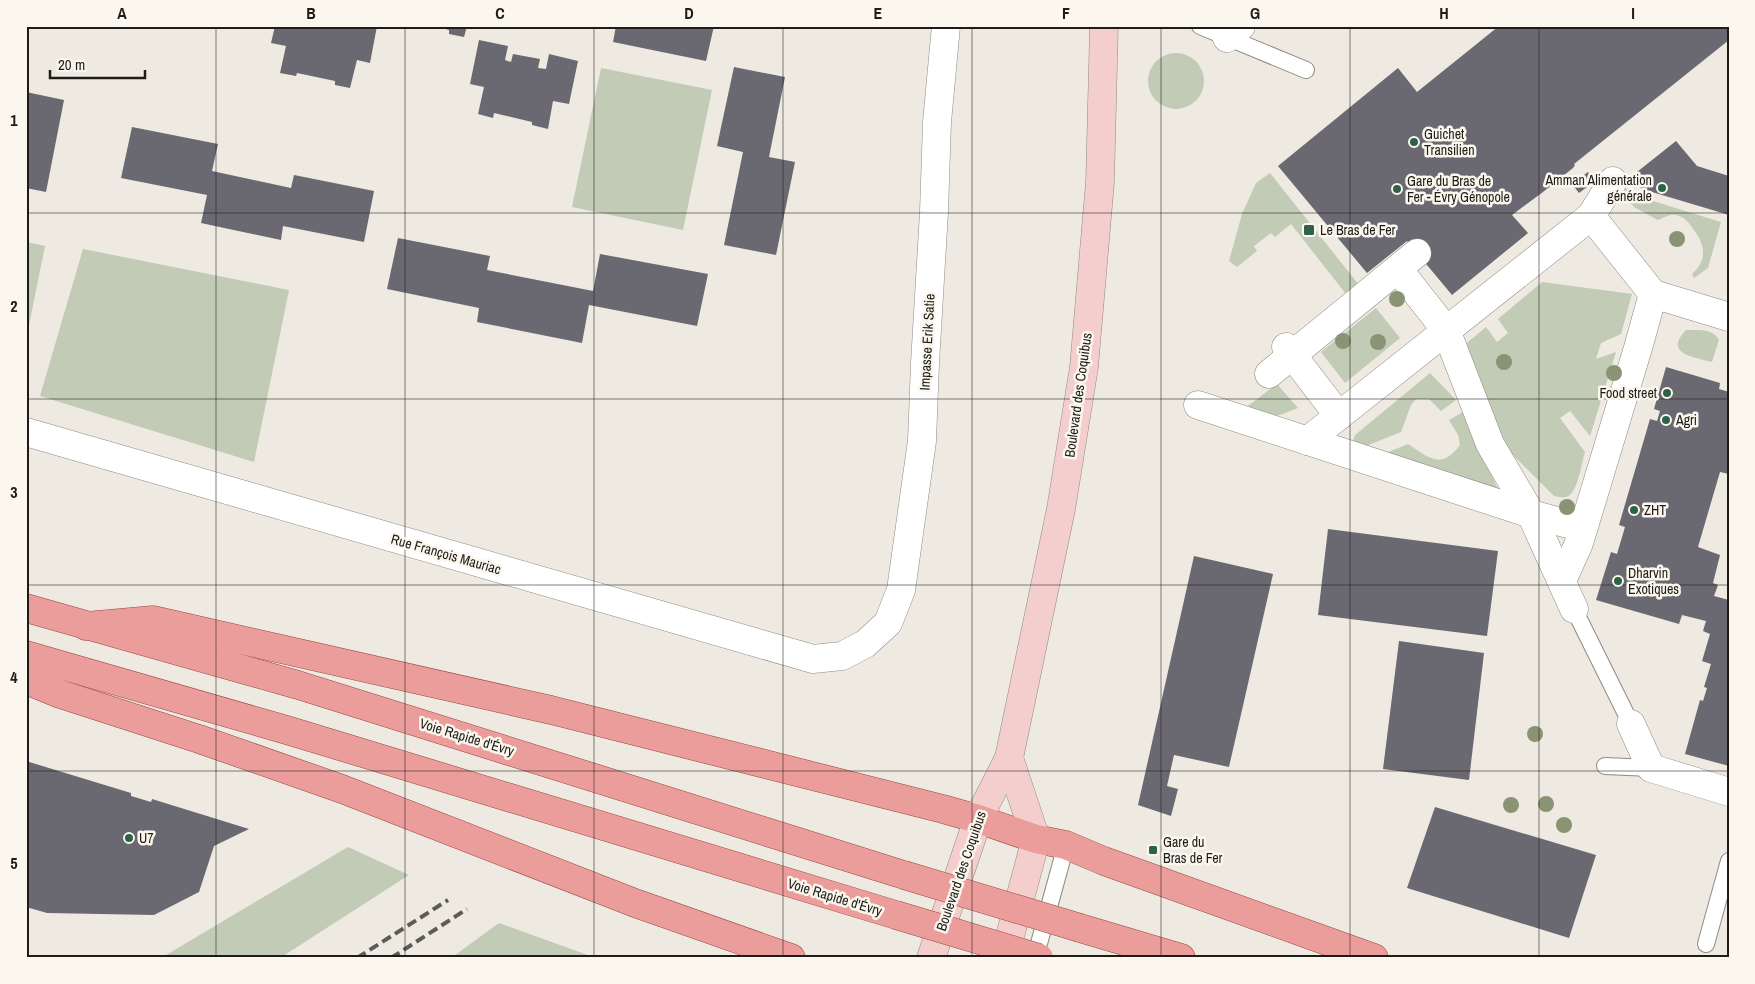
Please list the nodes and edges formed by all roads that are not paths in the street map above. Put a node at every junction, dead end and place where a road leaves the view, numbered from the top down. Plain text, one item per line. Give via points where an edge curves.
1 (946, 26) edge
2 (1104, 26) edge
3 (1200, 26) edge
4 (1234, 32) edge
5 (1306, 70) dead end
6 (1613, 181) dead end
7 (1591, 216) junction
8 (1653, 294) junction
9 (1729, 316) edge
10 (1446, 330) junction
11 (1289, 351) junction
12 (1269, 374) dead end
13 (1198, 405) dead end
14 (1338, 416) junction
15 (26, 432) edge
16 (1308, 441) junction
17 (1531, 514) junction
18 (1584, 528) junction
19 (1562, 581) junction
20 (26, 608) edge
21 (1574, 609) joint
22 (86, 626) junction
23 (865, 644) joint
24 (26, 655) edge
25 (26, 680) edge
26 (1631, 724) joint
27 (1009, 758) junction
28 (1605, 766) dead end
29 (1652, 768) junction
30 (1729, 792) edge
31 (978, 819) junction
32 (1036, 839) junction
33 (1066, 845) junction
34 (1729, 861) edge
35 (1706, 944) dead end
36 (791, 958) edge
37 (931, 958) edge
38 (1004, 958) edge
39 (1035, 958) edge
40 (1039, 958) edge
41 (1181, 958) edge
42 (1374, 958) edge

1 - 23 street, Impasse Erik Satie via 937,122 922,441 901,590 888,623
2 - 27 main road, Boulevard des Coquibus via 1100,182 1084,367 1061,509
3 - 4 lane
4 - 5 lane
6 - 7 street
7 - 8 street
7 - 10 street
8 - 9 street
8 - 18 street
10 - 11 street via 1407,261
10 - 14 street
10 - 17 street via 1490,444
11 - 12 street
11 - 14 street
13 - 16 street
14 - 16 street
15 - 23 street, Rue François Mauriac via 813,659 842,656
16 - 17 street
17 - 18 street
17 - 19 street
18 - 19 street
19 - 21 street
20 - 22 main road, Voie Rapide d'Évry
21 - 26 lane
22 - 31 main road via 152,620 552,710
22 - 41 main road, Voie Rapide d'Évry, bridge via 298,685 904,875
24 - 40 main road, Voie Rapide d'Évry, bridge via 290,731
25 - 36 main road via 342,789 635,903
26 - 29 street
27 - 31 main road, Boulevard des Coquibus
27 - 32 main road
28 - 29 lane
29 - 30 street
31 - 32 main road
31 - 37 main road, Boulevard des Coquibus
32 - 33 main road
32 - 38 main road
33 - 39 lane
33 - 42 main road
34 - 35 lane

